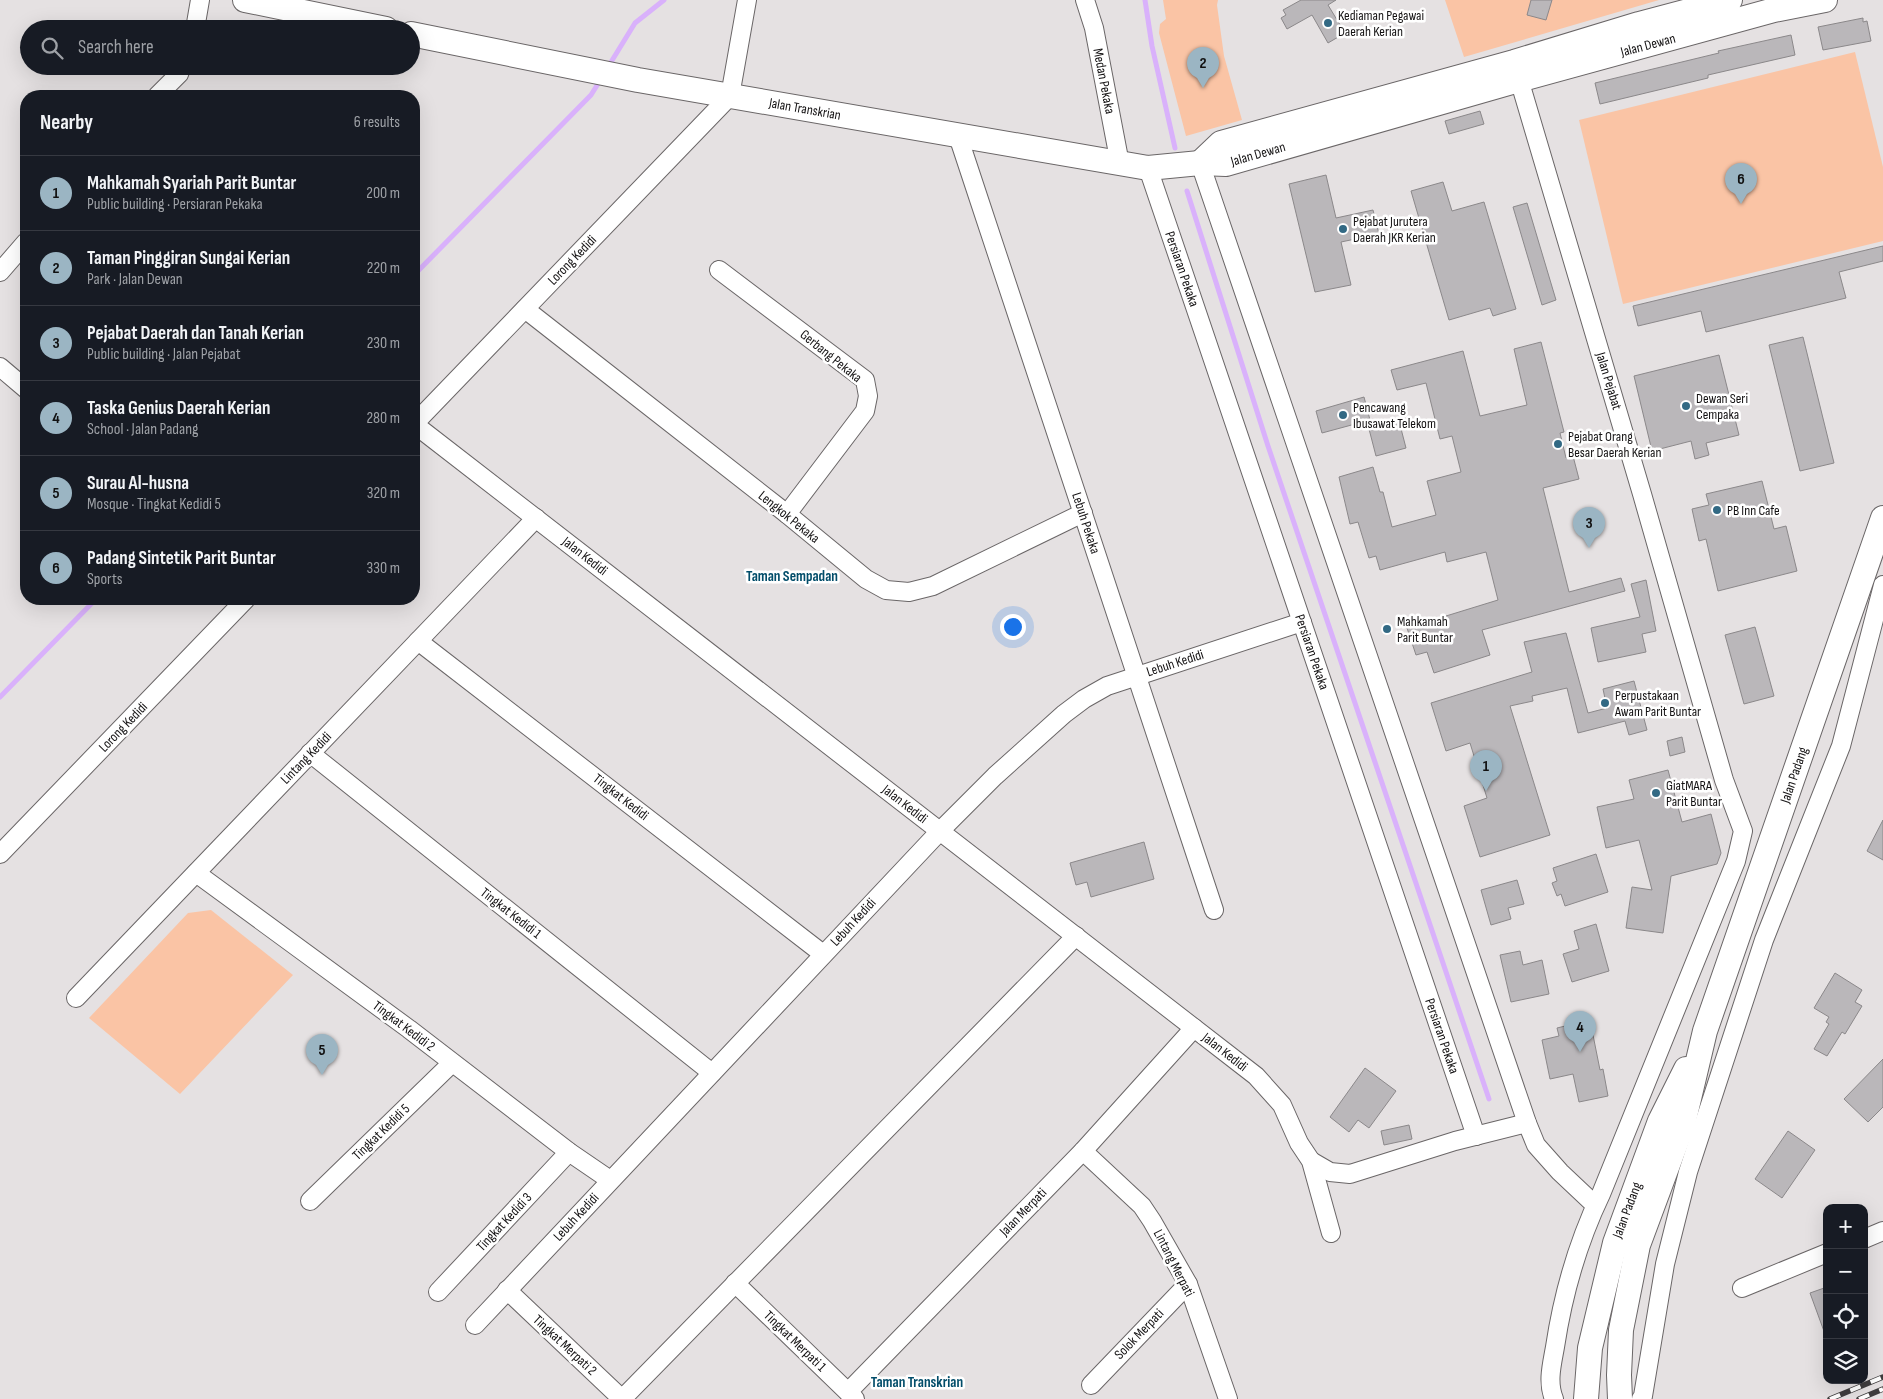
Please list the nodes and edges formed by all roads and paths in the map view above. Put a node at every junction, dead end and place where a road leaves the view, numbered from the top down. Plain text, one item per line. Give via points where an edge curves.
1 (200, 0) edge
2 (245, 0) edge
3 (747, 0) edge
4 (1085, 0) edge
5 (1730, 0) edge
6 (1825, 0) edge
7 (197, 20) edge
8 (342, 20) edge
9 (1642, 35) junction
10 (420, 36) edge
11 (1516, 71) junction
12 (178, 75) edge
13 (163, 90) edge
14 (730, 96) junction
15 (958, 136) junction
16 (1200, 163) junction
17 (1120, 164) junction
18 (1148, 168) junction
19 (20, 249) edge
20 (719, 270) dead end
21 (0, 272) edge
22 (525, 309) junction
23 (0, 367) edge
24 (20, 383) edge
25 (420, 418) edge
26 (420, 429) edge
27 (1083, 513) junction
28 (787, 514) junction
29 (536, 518) junction
30 (1883, 518) edge
31 (1883, 585) edge
32 (240, 605) edge
33 (1302, 622) junction
34 (418, 641) junction
35 (1136, 675) junction
36 (310, 753) junction
37 (940, 831) junction
38 (0, 854) edge
39 (196, 873) junction
40 (1214, 910) dead end
41 (1076, 936) junction
42 (823, 954) junction
43 (76, 998) dead end
44 (1194, 1028) junction
45 (1705, 1031) junction
46 (452, 1063) junction
47 (712, 1073) junction
48 (1527, 1123) junction
49 (1476, 1136) junction
50 (1084, 1151) junction
51 (569, 1152) junction
52 (1311, 1161) junction
53 (610, 1180) junction
54 (310, 1201) dead end
55 (1595, 1205) junction
56 (1883, 1231) edge
57 (1331, 1233) dead end
58 (1868, 1237) edge
59 (1823, 1256) edge
60 (1788, 1269) junction
61 (736, 1283) junction
62 (1188, 1284) junction
63 (1742, 1288) dead end
64 (1770, 1289) dead end
65 (507, 1290) junction
66 (438, 1292) dead end
67 (475, 1325) dead end
68 (1091, 1385) dead end
69 (851, 1396) edge
70 (622, 1399) edge
71 (1228, 1399) edge
72 (1554, 1399) edge
73 (1586, 1399) edge
74 (1620, 1399) edge
75 (1641, 1399) edge

1 - 7 street
2 - 8 main road
3 - 14 street
4 - 17 street, Medan Pekaka via 1094,28
5 - 9 main road, Jalan Dewan
6 - 9 main road, Jalan Dewan
9 - 11 main road, Jalan Dewan
10 - 14 main road, Jalan Transkrian
11 - 16 main road, Jalan Dewan via 1221,143
11 - 55 street, Jalan Pejabat via 1648,511 1724,780 1743,831 1736,861
12 - 13 street
14 - 15 main road, Jalan Transkrian
14 - 22 street, Lorong Kedidi
15 - 17 main road, Jalan Transkrian
15 - 27 street, Lebuh Pekaka
16 - 18 main road, Jalan Transkrian
16 - 48 street
17 - 18 main road, Jalan Transkrian
18 - 33 street, Persiaran Pekaka
19 - 21 street
20 - 28 street, Gerbang Pekaka via 865,380 868,396 865,411
22 - 25 street, Lorong Kedidi
22 - 28 street, Lengkok Pekaka
23 - 24 street
26 - 29 street, Jalan Kedidi
27 - 28 street, Lengkok Pekaka via 933,586 909,592 886,590 866,579
27 - 35 street, Lebuh Pekaka
29 - 34 street, Lintang Kedidi
29 - 37 street, Jalan Kedidi
30 - 45 main road, Jalan Padang
31 - 75 street via 1841,746 1764,940 1688,1172 1665,1264
32 - 38 street, Lorong Kedidi
33 - 35 street, Lebuh Kedidi
33 - 49 street, Persiaran Pekaka
34 - 36 street, Lintang Kedidi
34 - 42 street, Tingkat Kedidi
35 - 37 street, Lebuh Kedidi via 1084,699 996,776
35 - 40 street, Lebuh Pekaka
36 - 39 street, Lintang Kedidi
36 - 47 street, Tingkat Kedidi 1
37 - 41 street, Jalan Kedidi
37 - 42 street, Lebuh Kedidi
39 - 43 street, Lintang Kedidi
39 - 46 street, Tingkat Kedidi 2
41 - 44 street, Jalan Kedidi
41 - 61 street
42 - 47 street, Lebuh Kedidi
44 - 50 street, Jalan Merpati
44 - 52 street, Jalan Kedidi via 1256,1076 1282,1105
45 - 73 main road, Jalan Padang via 1660,1121 1614,1243 1590,1348
45 - 74 main road, Jalan Padang via 1683,1124 1638,1245 1621,1330
46 - 51 street, Tingkat Kedidi 2
46 - 54 street, Tingkat Kedidi 5
47 - 53 street, Lebuh Kedidi
48 - 49 street
48 - 55 street via 1536,1145
49 - 52 street via 1350,1174 1330,1172
50 - 62 street, Lintang Merpati via 1142,1206
50 - 69 street, Jalan Merpati
51 - 53 street, Tingkat Kedidi 2
51 - 66 street, Tingkat Kedidi 3
52 - 57 street, Jalan Kedidi
53 - 65 street, Lebuh Kedidi
55 - 72 street via 1586,1223 1560,1310 1550,1381
56 - 58 street
59 - 60 street
60 - 63 street
60 - 64 street
61 - 69 street, Tingkat Merpati 1
61 - 70 street
62 - 68 street, Solok Merpati
62 - 71 street, Lintang Merpati
65 - 67 street, Lebuh Kedidi
65 - 70 street, Tingkat Merpati 2

